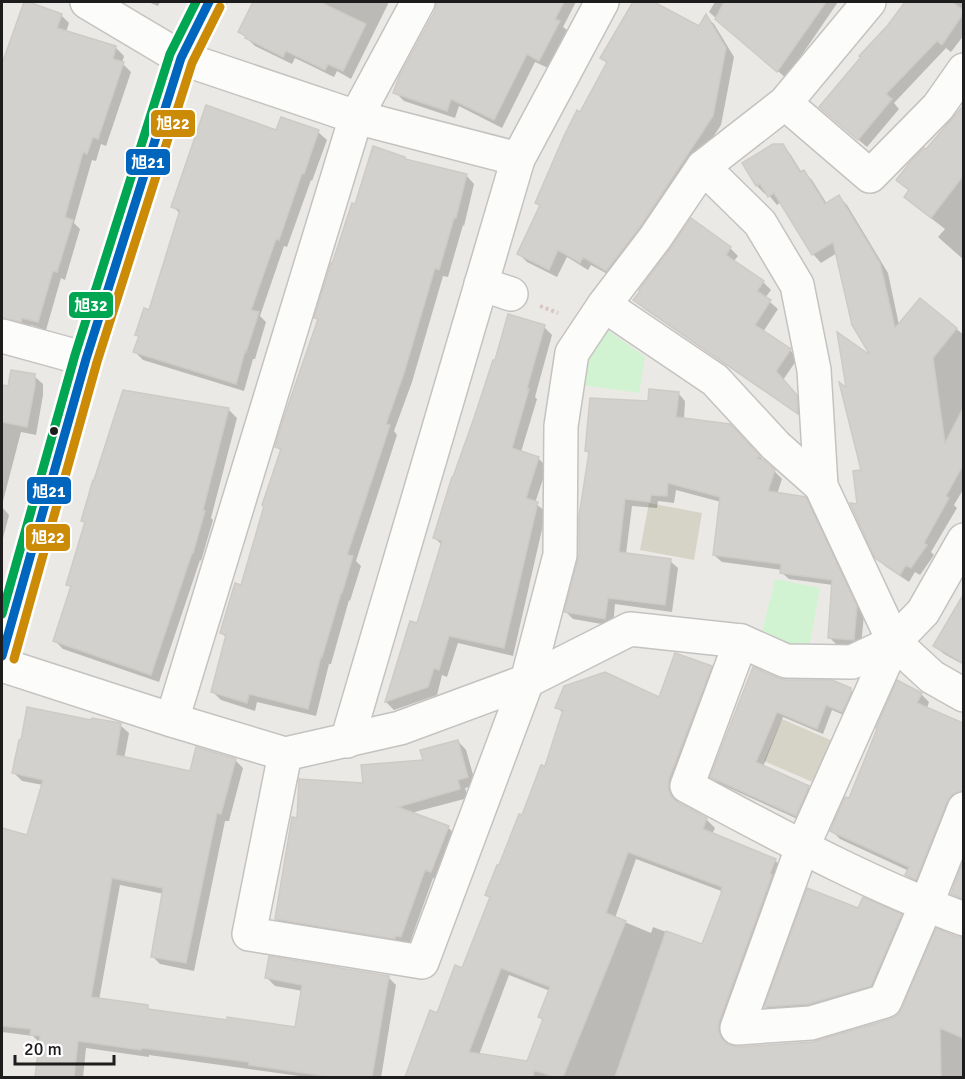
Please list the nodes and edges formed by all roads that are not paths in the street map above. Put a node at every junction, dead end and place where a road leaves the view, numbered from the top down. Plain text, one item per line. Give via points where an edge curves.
1 (87, 2) edge
2 (209, 2) edge
3 (418, 2) edge
4 (602, 2) edge
5 (869, 2) edge
6 (181, 58) junction
7 (963, 70) edge
8 (785, 103) junction
9 (356, 117) junction
10 (519, 159) junction
11 (703, 167) junction
12 (586, 315) junction
13 (7, 347) edge
14 (86, 358) junction
15 (821, 486) junction
16 (963, 540) edge
17 (741, 641) junction
18 (894, 642) junction
19 (2, 656) edge
20 (2, 665) edge
21 (527, 681) junction
22 (963, 695) edge
23 (172, 720) junction
24 (347, 741) junction
25 (285, 754) junction
26 (963, 809) edge
27 (802, 848) junction
28 (926, 906) junction
29 (963, 919) edge

1 - 6 street
2 - 6 street
3 - 9 street
4 - 10 street
5 - 8 street
6 - 9 street
6 - 14 street
7 - 8 street via 938,107 870,176
8 - 11 street
9 - 10 street
9 - 23 street
10 - 24 street via 496,289
11 - 12 street via 656,238
11 - 15 street via 760,223 797,285 814,370
12 - 15 street via 715,380 776,446
12 - 21 street via 572,353 561,426 560,555
13 - 14 street
14 - 19 street
15 - 18 street
16 - 18 street via 923,612
17 - 18 street via 786,661 852,662
17 - 21 street via 630,629
17 - 27 street via 687,786
18 - 22 street via 932,677
18 - 27 street
20 - 23 street
21 - 24 street via 400,728
21 - 25 street via 422,962 249,934
23 - 25 street
24 - 25 street
26 - 28 street
27 - 28 street
27 - 28 street via 737,1028 811,1023 885,1001
28 - 29 street

